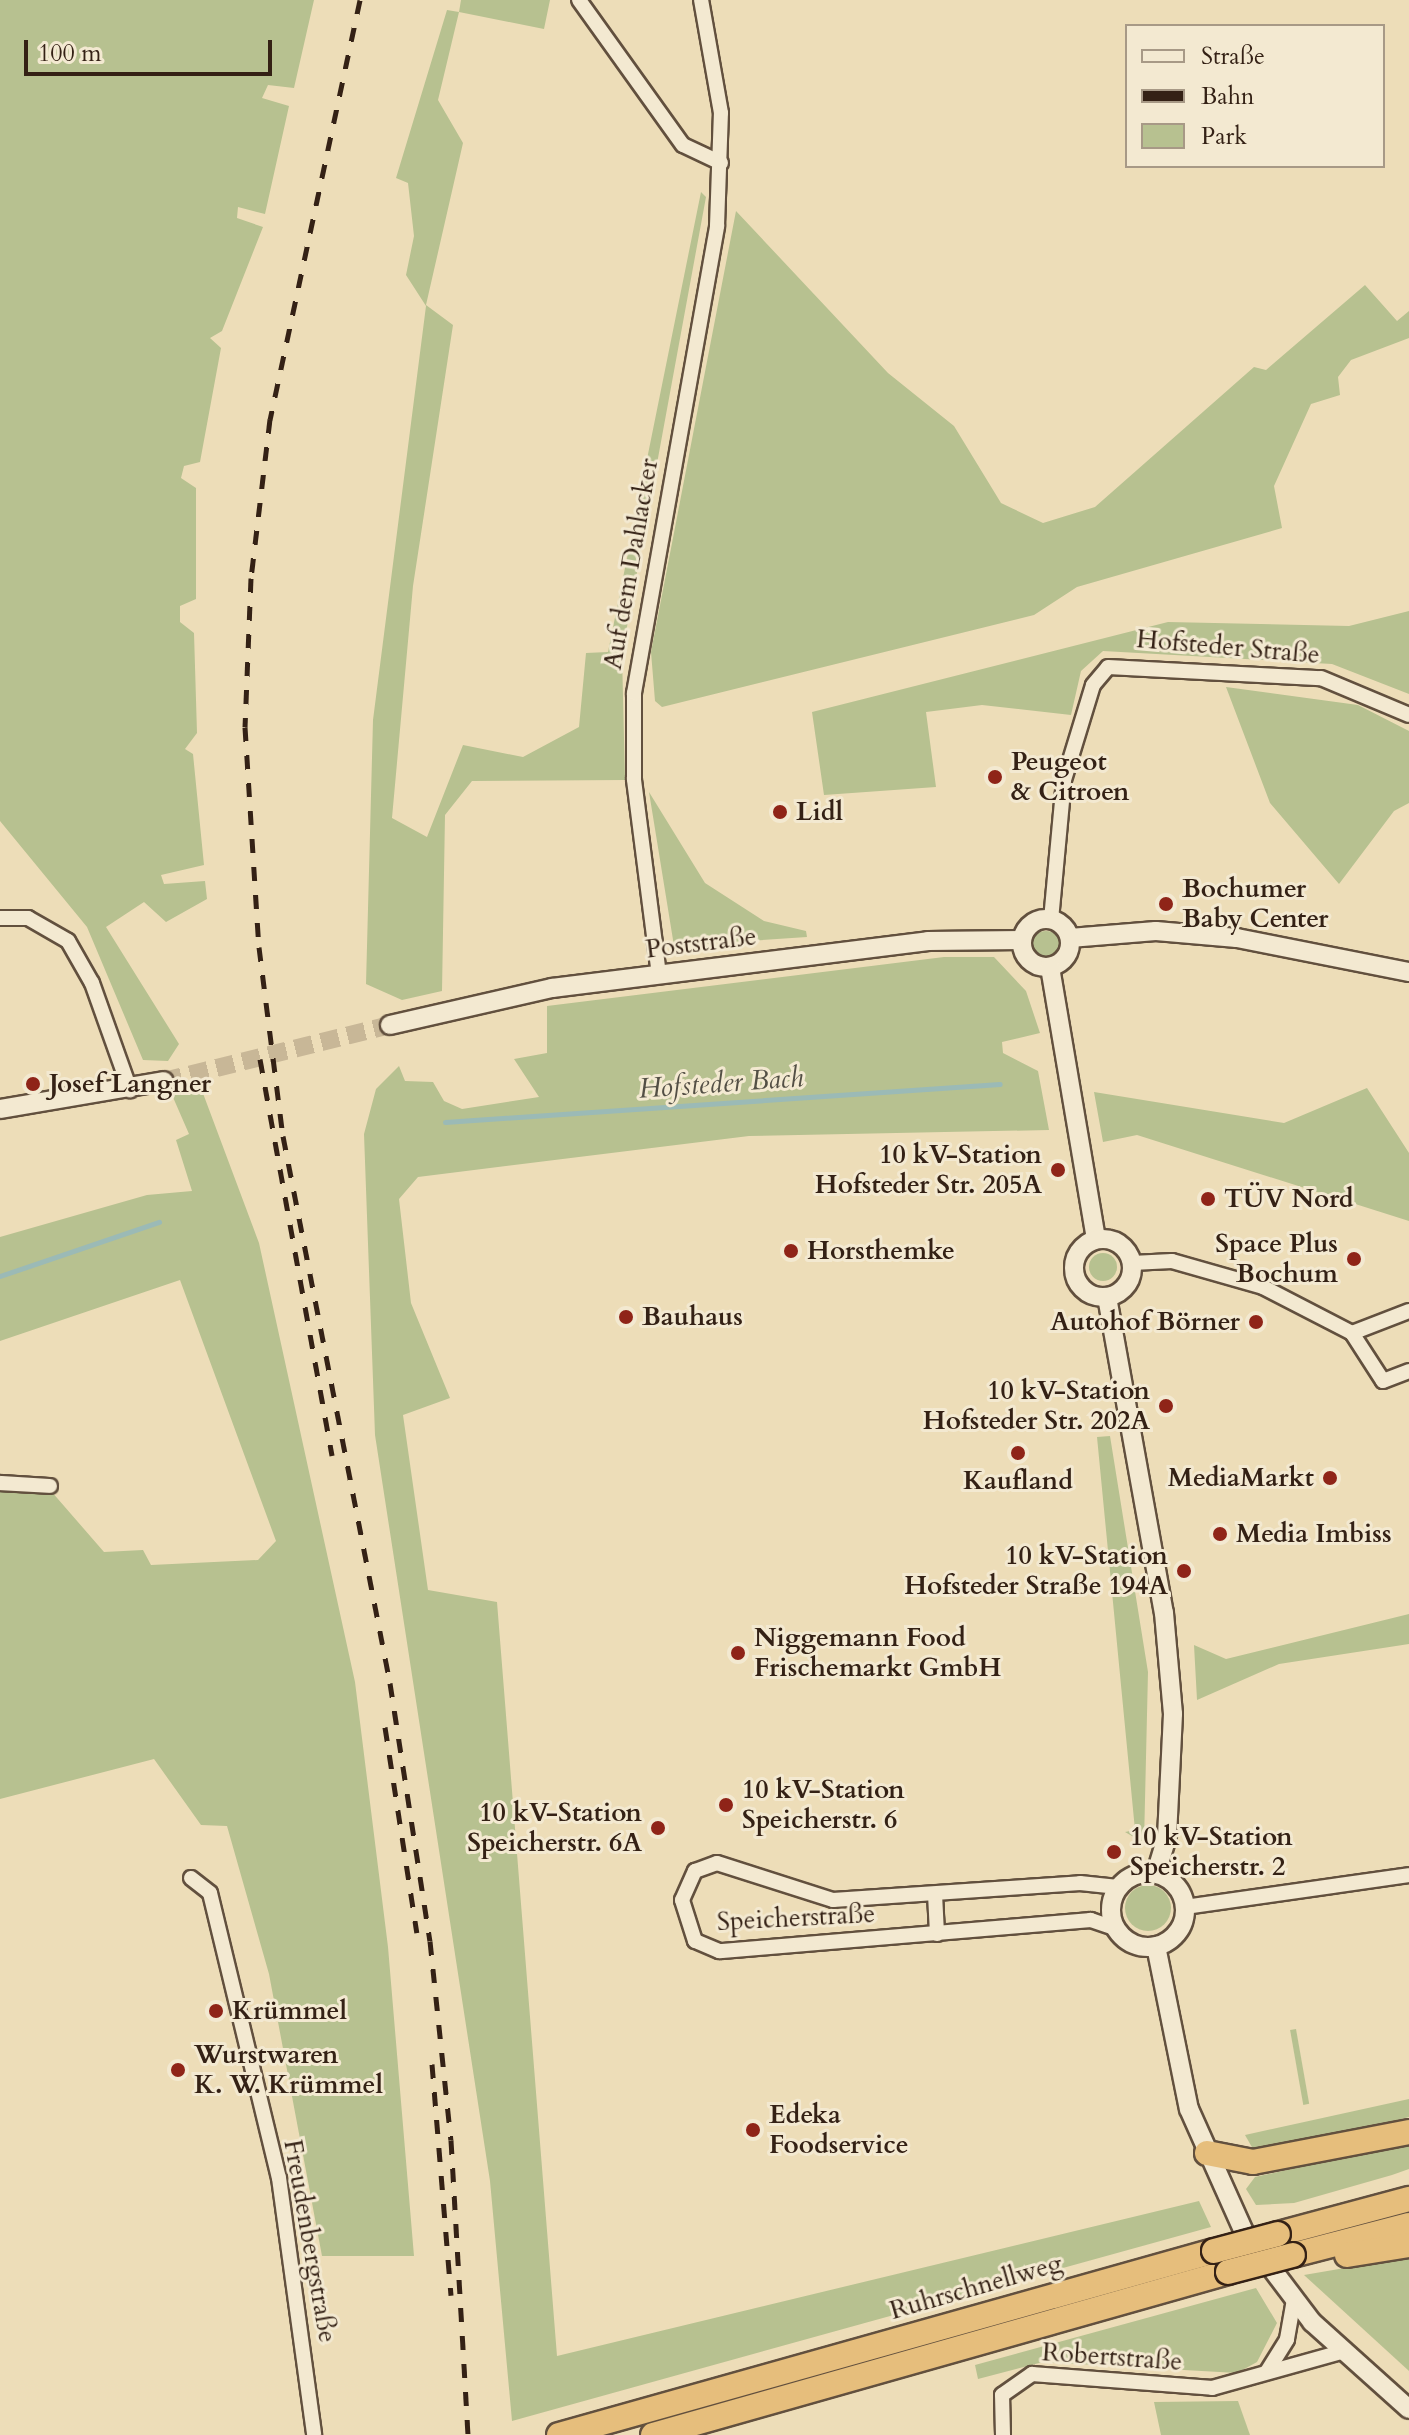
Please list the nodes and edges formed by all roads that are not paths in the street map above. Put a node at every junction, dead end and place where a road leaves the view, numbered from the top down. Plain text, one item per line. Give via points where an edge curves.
1 (579, 0) edge
2 (701, 0) edge
3 (721, 163) junction
4 (1409, 715) edge
5 (0, 918) edge
6 (1051, 920) junction
7 (1070, 938) junction
8 (1022, 940) junction
9 (1050, 967) junction
10 (1409, 972) edge
11 (659, 975) junction
12 (390, 1025) tunnel mouth
13 (164, 1081) tunnel mouth
14 (130, 1090) junction
15 (0, 1109) edge
16 (1096, 1239) junction
17 (1132, 1263) junction
18 (1107, 1297) junction
19 (1409, 1311) edge
20 (1352, 1333) junction
21 (1409, 1371) edge
22 (0, 1483) edge
23 (50, 1486) dead end
24 (1156, 1873) junction
25 (1409, 1875) edge
26 (191, 1878) dead end
27 (1118, 1887) junction
28 (935, 1894) junction
29 (1185, 1907) junction
30 (1117, 1929) junction
31 (937, 1934) junction
32 (1156, 1946) junction
33 (1409, 2132) edge
34 (1207, 2153) junction
35 (1409, 2187) edge
36 (1409, 2199) edge
37 (1409, 2225) edge
38 (1304, 2227) junction
39 (1409, 2245) edge
40 (1293, 2255) junction
41 (1294, 2300) junction
42 (1341, 2352) junction
43 (1265, 2374) junction
44 (1409, 2409) edge
45 (314, 2435) edge
46 (559, 2435) edge
47 (653, 2435) edge
48 (1003, 2435) edge

1 - 3 street via 683,145
2 - 3 street, Auf dem Dahlacker via 721,113
3 - 11 street, Auf dem Dahlacker via 717,226 634,693 634,779
4 - 6 street, Hofsteder Straße via 1321,678 1108,667 1093,685 1064,780
5 - 14 street via 28,918 68,941 92,983
6 - 7 street
6 - 8 street via 1036,922
7 - 9 street via 1066,957
7 - 10 street via 1156,931 1237,938
8 - 9 street via 1028,959
8 - 11 street, Poststraße via 928,941
9 - 16 street
11 - 12 street, Poststraße via 523,992
13 - 14 street
14 - 15 street
16 - 17 street via 1118,1243
16 - 18 street via 1076,1256 1075,1276 1090,1295
17 - 18 street via 1126,1285
17 - 20 street via 1172,1261 1237,1278
18 - 24 street via 1164,1613 1173,1714 1167,1837
19 - 20 street
20 - 21 street via 1383,1381
22 - 23 street
24 - 27 street via 1134,1875
24 - 29 street via 1176,1885
25 - 29 street
26 - 45 street, Freudenbergstraße via 210,1893 279,2178
27 - 28 street, Speicherstraße via 1080,1883
27 - 30 street via 1111,1909
28 - 31 street
28 - 31 street, Speicherstraße via 833,1900 717,1863 695,1871 682,1900 695,1941 719,1951
29 - 32 street via 1175,1935
30 - 31 street, Speicherstraße via 1091,1920
30 - 32 street via 1134,1944
32 - 34 street via 1189,2109
33 - 34 highway via 1253,2162
34 - 41 street via 1244,2232
35 - 38 highway
36 - 38 highway, Ruhrschnellweg
37 - 40 highway, Ruhrschnellweg
38 - 46 highway, Ruhrschnellweg, bridge
39 - 40 highway via 1330,2258
40 - 47 highway, Ruhrschnellweg, bridge
41 - 42 street
41 - 43 street via 1284,2348
42 - 43 street, Robertstraße
42 - 44 street
43 - 48 street, Robertstraße via 1212,2388 1032,2374 1002,2395

